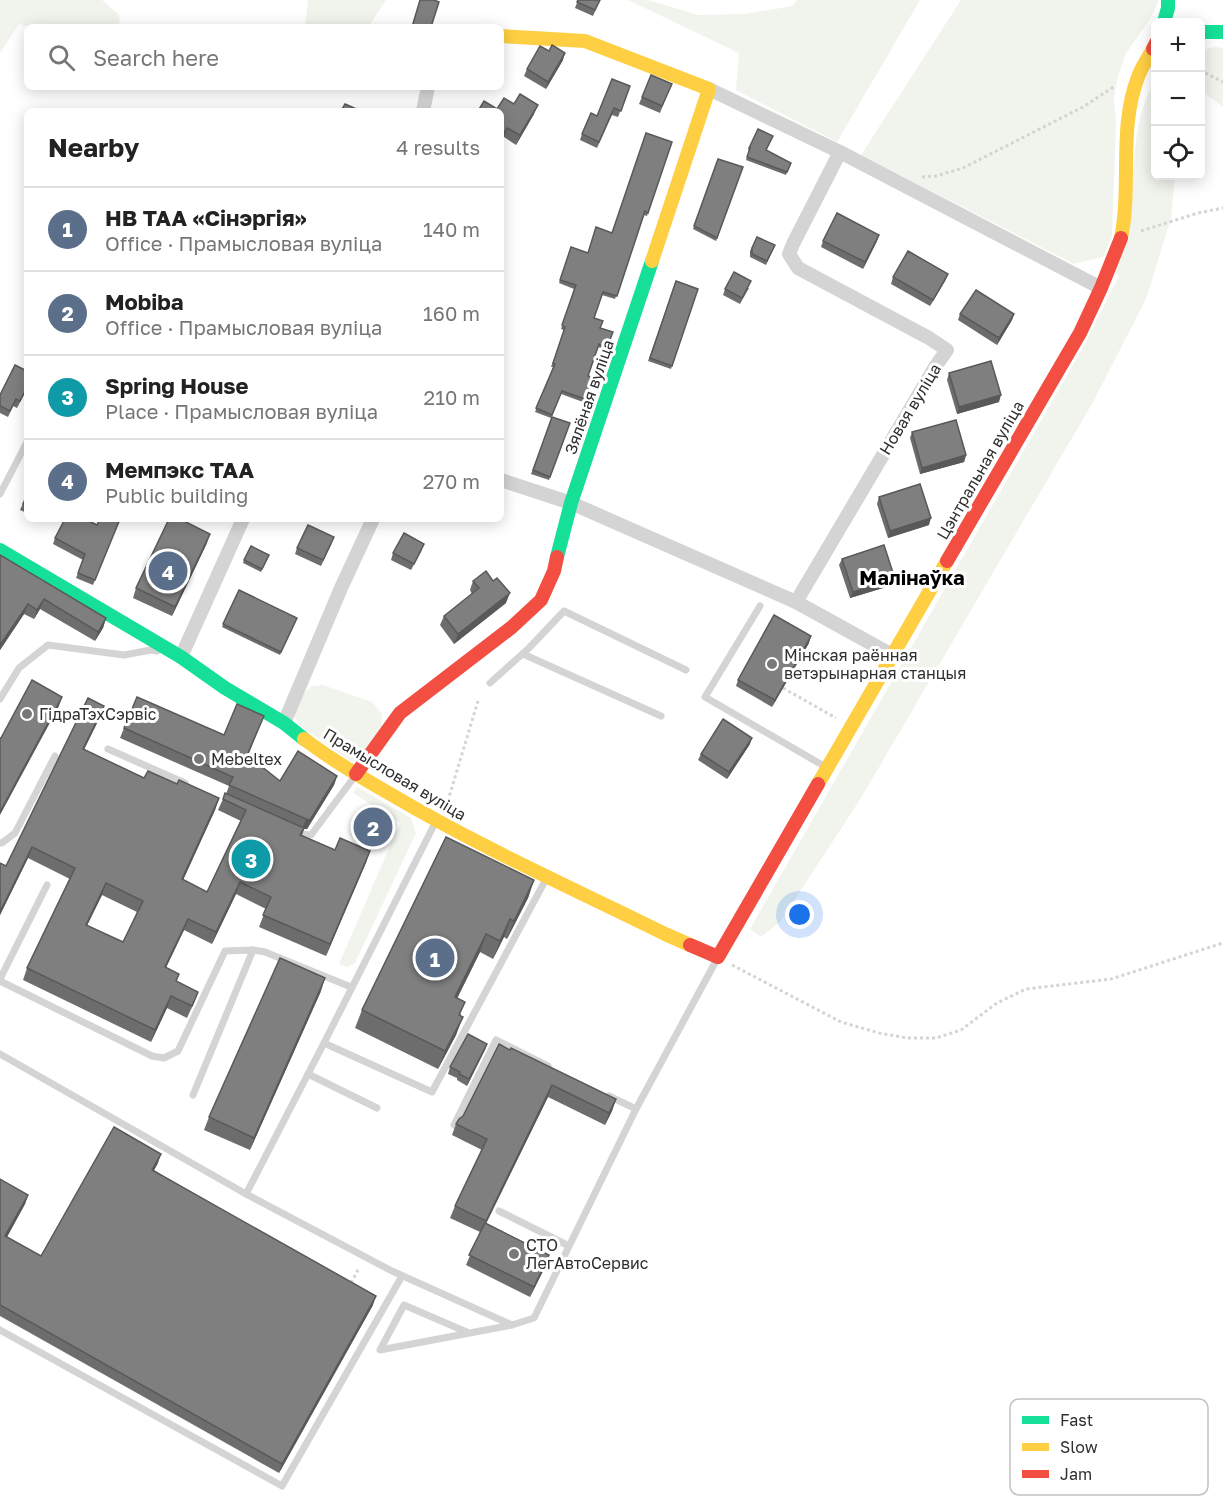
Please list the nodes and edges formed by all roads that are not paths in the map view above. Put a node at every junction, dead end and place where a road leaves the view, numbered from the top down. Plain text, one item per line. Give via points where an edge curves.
1 (1168, 0) edge
2 (1165, 18) edge
3 (1205, 31) edge
4 (1223, 32) edge
5 (504, 36) edge
6 (1151, 53) edge
7 (709, 89) junction
8 (427, 90) edge
9 (424, 108) edge
10 (840, 152) junction
11 (1101, 288) junction
12 (24, 448) edge
13 (504, 481) edge
14 (0, 494) edge
15 (571, 504) junction
16 (242, 522) edge
17 (372, 522) edge
18 (0, 550) edge
19 (796, 602) junction
20 (760, 606) dead end
21 (523, 654) junction
22 (892, 655) junction
23 (179, 656) junction
24 (686, 669) dead end
25 (490, 683) dead end
26 (0, 699) edge
27 (661, 716) dead end
28 (284, 723) junction
29 (108, 749) dead end
30 (55, 756) dead end
31 (827, 767) junction
32 (356, 774) junction
33 (191, 786) edge
34 (439, 822) junction
35 (285, 827) edge
36 (0, 843) edge
37 (547, 876) junction
38 (47, 885) dead end
39 (253, 950) junction
40 (718, 957) junction
41 (0, 980) edge
42 (351, 987) junction
43 (324, 1043) junction
44 (0, 1054) edge
45 (558, 1071) edge
46 (308, 1074) junction
47 (599, 1091) edge
48 (193, 1095) dead end
49 (377, 1108) dead end
50 (636, 1110) junction
51 (454, 1125) edge
52 (246, 1194) junction
53 (499, 1211) edge
54 (569, 1246) junction
55 (402, 1276) junction
56 (512, 1325) junction
57 (0, 1330) edge
58 (469, 1333) junction

1 - 2 main road
3 - 4 main road
5 - 7 main road via 585,41
6 - 11 main road, Цэнтральная вуліца via 1133,93 1126,148 1125,215 1121,237
7 - 10 street
7 - 15 main road, Зялёная вуліца
8 - 9 street
10 - 11 street
10 - 19 street, Новая вуліца via 789,254 798,268 947,350
11 - 22 main road, Цэнтральная вуліца via 1080,333
12 - 14 lane
13 - 15 street
15 - 19 street
15 - 32 main road, Зялёная вуліца via 554,571 541,600 400,713
16 - 23 street
17 - 28 street
18 - 23 main road, Прамысловая вуліца
19 - 22 street
20 - 31 lane via 705,697
21 - 24 lane via 564,611
21 - 25 lane
21 - 27 lane
22 - 31 main road, Цэнтральная вуліца
23 - 26 lane via 152,650 124,656 48,645 19,668
23 - 28 main road, Прамысловая вуліца
28 - 32 main road, Прамысловая вуліца
29 - 33 lane
30 - 36 lane via 15,833
31 - 40 main road, Цэнтральная вуліца
32 - 34 main road, Прамысловая вуліца
32 - 35 lane via 310,835
34 - 37 main road, Прамысловая вуліца
34 - 42 lane
37 - 40 main road, Прамысловая вуліца
37 - 43 lane via 432,1092
38 - 41 lane
39 - 41 lane via 225,951 178,1051 164,1058 152,1056
39 - 42 lane
39 - 48 lane
40 - 50 lane
42 - 43 lane
43 - 46 lane
44 - 52 lane
45 - 51 lane via 496,1040
46 - 49 lane
46 - 52 lane
47 - 50 lane
50 - 54 lane
52 - 55 lane
53 - 54 lane
54 - 56 lane via 534,1318
55 - 56 lane
55 - 57 lane via 282,1486
56 - 58 lane
58 - 58 lane via 447,1338 380,1350 404,1305

